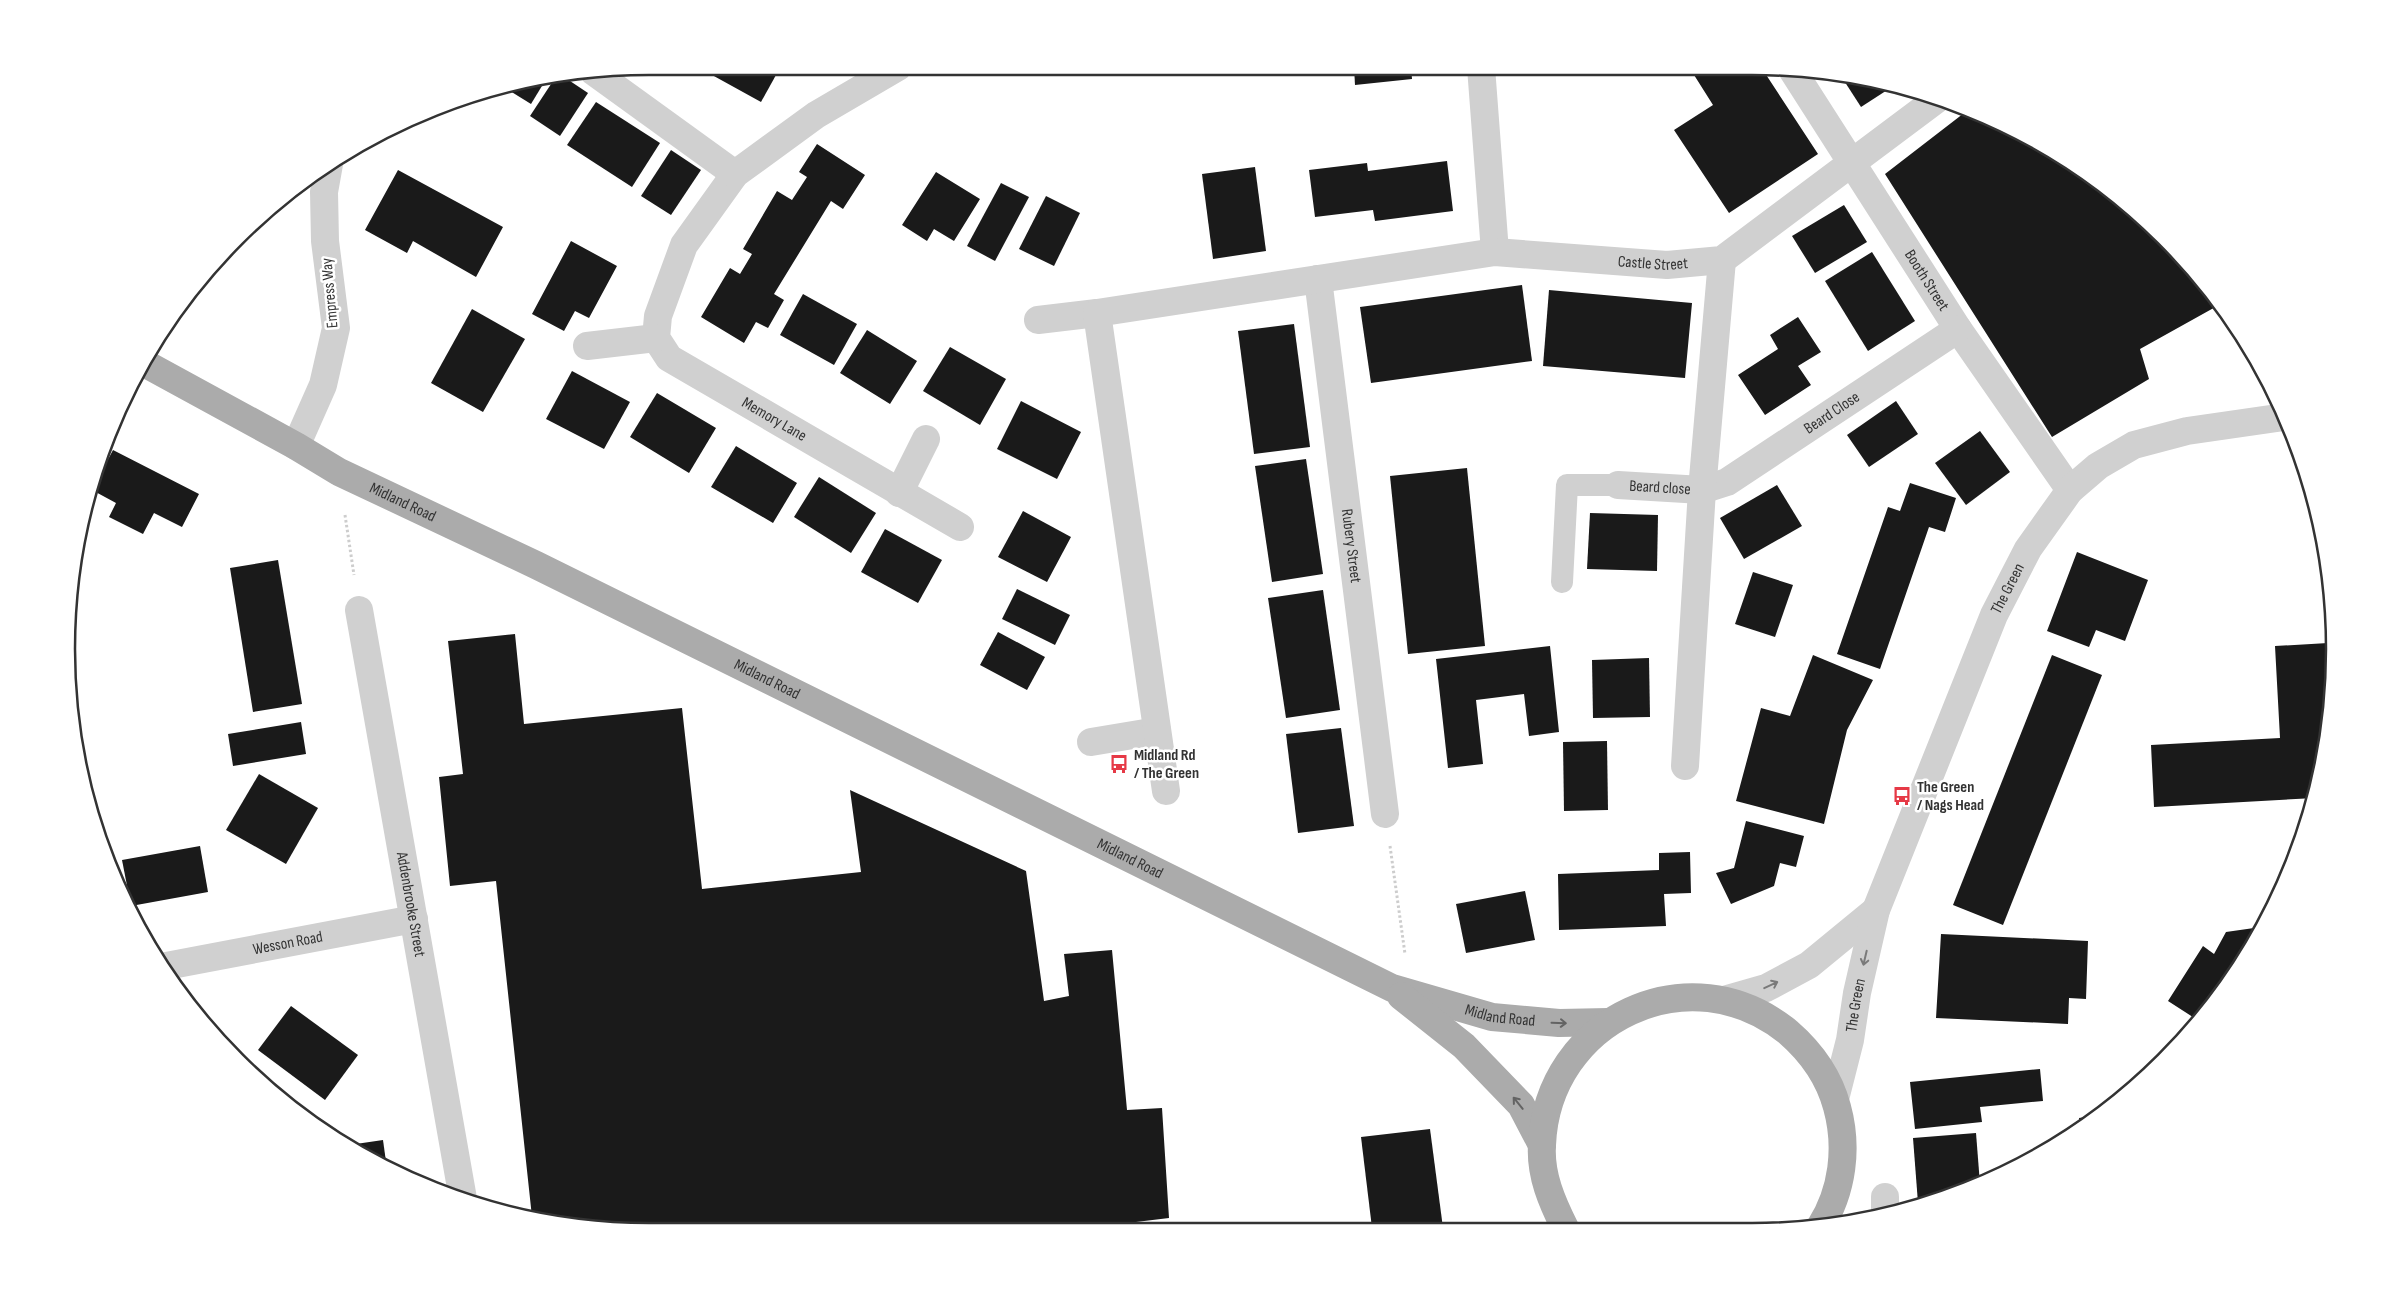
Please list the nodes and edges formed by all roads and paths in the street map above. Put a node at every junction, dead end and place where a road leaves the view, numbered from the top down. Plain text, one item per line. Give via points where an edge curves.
1 (883, 75) edge
2 (1482, 75) edge
3 (601, 77) edge
4 (1797, 77) edge
5 (1931, 103) edge
6 (1853, 163) junction
7 (327, 174) edge
8 (735, 174) junction
9 (1495, 252) junction
10 (1722, 260) junction
11 (1318, 279) junction
12 (1097, 313) junction
13 (1038, 320) dead end
14 (1958, 329) junction
15 (656, 338) junction
16 (586, 346) dead end
17 (150, 366) edge
18 (2277, 418) edge
19 (926, 439) dead end
20 (296, 446) junction
21 (340, 472) junction
22 (1618, 486) joint
23 (1702, 490) junction
24 (2070, 490) junction
25 (900, 493) junction
26 (960, 528) dead end
27 (1562, 582) dead end
28 (358, 610) joint
29 (1157, 731) junction
30 (1091, 742) dead end
31 (1685, 766) dead end
32 (1166, 791) dead end
33 (1385, 814) joint
34 (1876, 910) junction
35 (414, 919) junction
36 (170, 965) edge
37 (1401, 991) junction
38 (1724, 1000) junction
39 (1609, 1022) junction
40 (1835, 1099) junction
41 (1542, 1145) junction
42 (462, 1192) edge
43 (1825, 1218) edge
44 (1562, 1223) edge

1 - 8 street via 816,115
2 - 9 street
3 - 8 street
4 - 6 street, Booth Street
5 - 6 street
6 - 10 street
6 - 14 street, Booth Street
7 - 20 street, Empress Way via 324,192 325,241 336,328 323,385
8 - 15 street via 684,245 658,316
9 - 10 street, Castle Street via 1667,265
9 - 11 street, Castle Street
10 - 23 street, Beard Close
11 - 12 street, Castle Street
11 - 33 street, Rubery Street
12 - 13 street, Castle Street
12 - 29 street
14 - 23 street, Beard Close via 1727,482
14 - 24 street, Booth Street
15 - 16 street
15 - 25 street, Memory Lane via 669,358
17 - 20 main road, Midland Road
18 - 24 street, The Green via 2187,431 2134,445 2098,466
19 - 25 street
20 - 21 main road, Midland Road
21 - 28 path
21 - 37 main road, Midland Road via 545,569
22 - 23 street, Beard close
22 - 27 lane via 1567,486
23 - 31 street, Beard Close
24 - 34 street, The Green via 2028,549 1994,615
25 - 26 street, Memory Lane
28 - 35 street, Addenbrooke Street
29 - 30 street
29 - 32 street
33 - 37 path
38 -> 34 street, The Green via 1766,988 1809,965
34 -> 40 street, The Green
35 - 36 street, Wesson Road
35 - 42 street, Addenbrooke Street
37 -> 39 main road, Midland Road via 1492,1017 1559,1023
41 -> 37 main road, Midland Road via 1521,1105 1464,1046
38 - 39 main road via 1685,998 1652,1002
38 - 40 main road via 1772,1019 1804,1046 1822,1070
39 - 41 main road via 1589,1038 1558,1080 1547,1108
40 - 43 main road via 1842,1122 1844,1148 1840,1178
41 - 44 main road via 1544,1176

